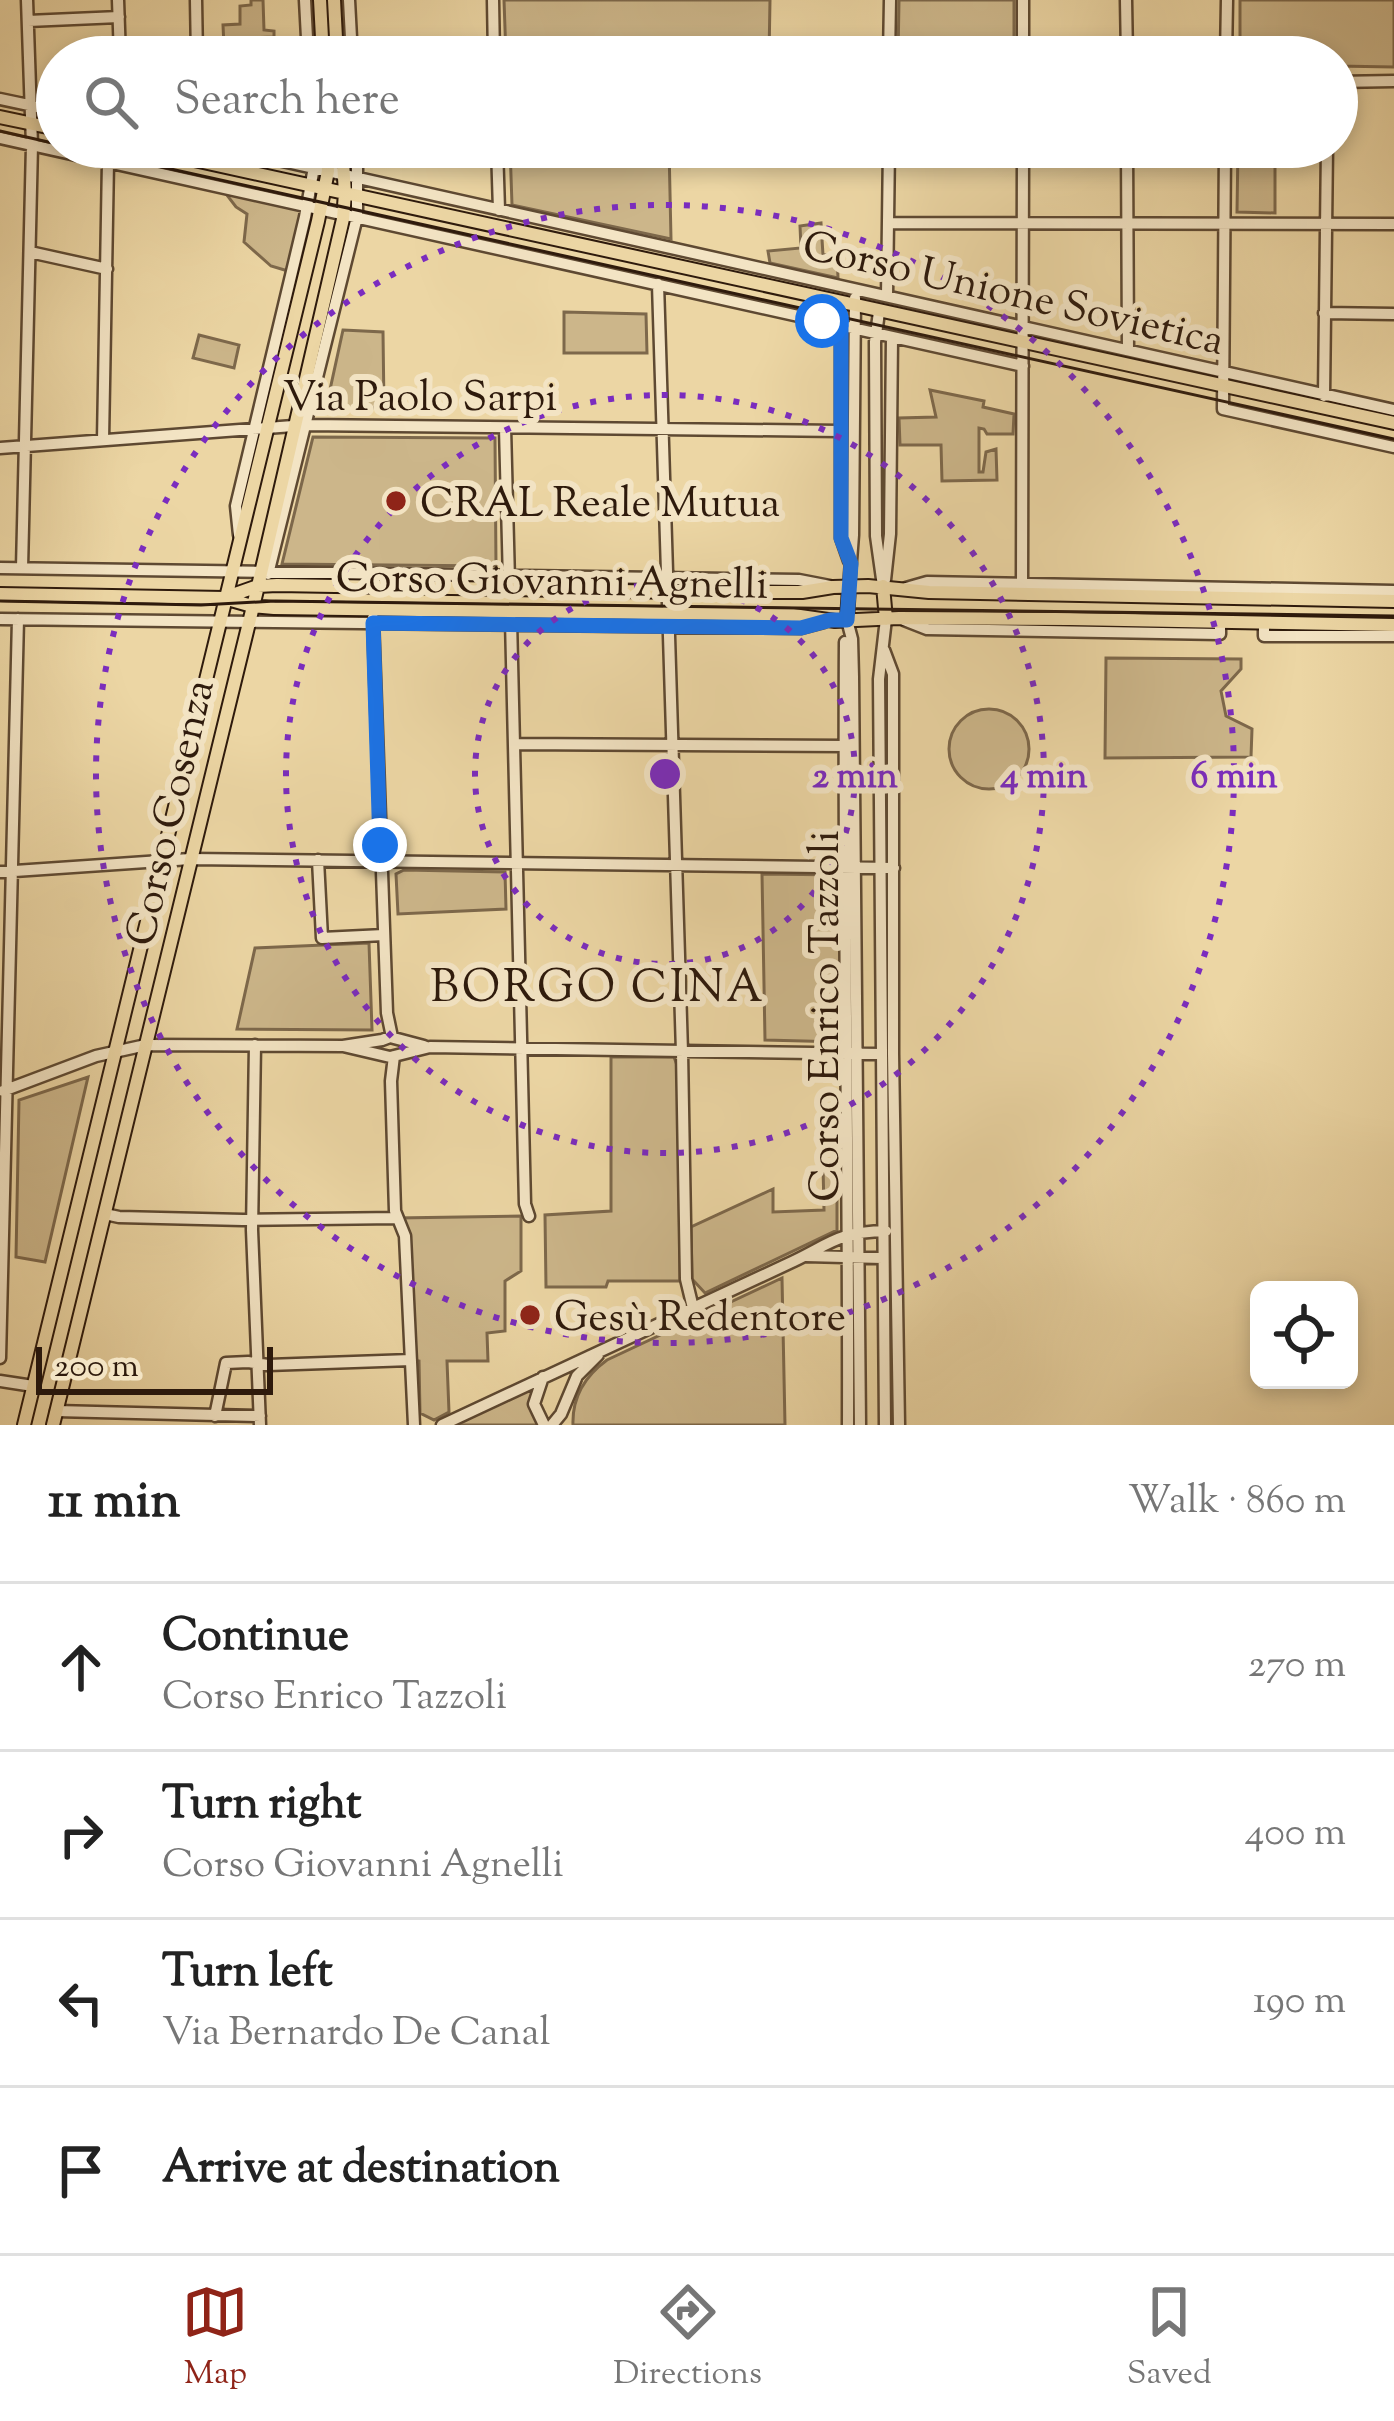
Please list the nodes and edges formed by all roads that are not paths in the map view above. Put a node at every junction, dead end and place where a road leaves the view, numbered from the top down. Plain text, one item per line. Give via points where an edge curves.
1 (28, 0) edge
2 (118, 0) edge
3 (196, 0) edge
4 (305, 0) edge
5 (320, 0) edge
6 (334, 0) edge
7 (350, 0) edge
8 (493, 0) edge
9 (890, 0) edge
10 (1023, 0) edge
11 (1126, 0) edge
12 (1227, 0) edge
13 (119, 17) junction
14 (28, 21) junction
15 (119, 36) edge
16 (197, 36) edge
17 (307, 36) edge
18 (321, 36) edge
19 (336, 36) edge
20 (351, 36) edge
21 (494, 36) edge
22 (890, 36) edge
23 (1023, 36) edge
24 (1127, 36) edge
25 (1226, 36) edge
26 (1394, 81) edge
27 (1358, 82) edge
28 (0, 99) edge
29 (32, 106) junction
30 (36, 107) edge
31 (0, 117) edge
32 (32, 124) junction
33 (36, 125) edge
34 (0, 138) edge
35 (32, 145) junction
36 (36, 146) edge
37 (108, 168) edge
38 (135, 168) edge
39 (231, 168) edge
40 (316, 168) edge
41 (348, 168) edge
42 (352, 168) edge
43 (498, 168) edge
44 (889, 168) edge
45 (1023, 168) edge
46 (1127, 168) edge
47 (1224, 168) edge
48 (1327, 168) edge
49 (321, 169) junction
50 (351, 177) junction
51 (318, 187) junction
52 (351, 194) junction
53 (306, 206) junction
54 (321, 209) junction
55 (499, 210) junction
56 (350, 216) junction
57 (888, 223) junction
58 (1023, 224) junction
59 (1394, 224) edge
60 (1126, 225) junction
61 (1223, 225) junction
62 (1327, 225) junction
63 (620, 237) junction
64 (30, 252) junction
65 (634, 256) junction
66 (106, 268) junction
67 (658, 284) junction
68 (857, 290) junction
69 (887, 296) junction
70 (853, 305) junction
71 (879, 312) junction
72 (1324, 313) junction
73 (1394, 314) edge
74 (848, 327) junction
75 (1022, 327) junction
76 (876, 334) junction
77 (892, 338) junction
78 (1022, 343) junction
79 (1128, 350) junction
80 (1023, 366) junction
81 (1223, 379) junction
82 (1324, 396) junction
83 (1394, 410) edge
84 (1394, 423) edge
85 (300, 425) junction
86 (262, 428) junction
87 (505, 428) junction
88 (662, 429) junction
89 (840, 431) junction
90 (103, 440) junction
91 (25, 446) junction
92 (1394, 447) edge
93 (0, 448) edge
94 (851, 564) junction
95 (0, 568) edge
96 (22, 568) junction
97 (230, 572) junction
98 (264, 579) junction
99 (509, 582) junction
100 (1022, 584) junction
101 (667, 585) junction
102 (849, 586) junction
103 (884, 586) junction
104 (905, 588) junction
105 (1090, 590) junction
106 (1394, 591) edge
107 (0, 595) edge
108 (224, 598) junction
109 (1394, 601) edge
110 (251, 615) junction
111 (373, 616) junction
112 (511, 618) junction
113 (0, 619) edge
114 (18, 619) junction
115 (886, 619) junction
116 (668, 620) junction
117 (847, 620) junction
118 (219, 622) junction
119 (1394, 625) edge
120 (1087, 626) junction
121 (1264, 629) junction
122 (1394, 635) edge
123 (0, 742) edge
124 (15, 743) junction
125 (514, 744) junction
126 (672, 745) junction
127 (849, 746) junction
128 (163, 859) junction
129 (190, 859) junction
130 (318, 860) junction
131 (381, 861) junction
132 (517, 863) junction
133 (675, 864) junction
134 (850, 867) junction
135 (887, 868) junction
136 (6, 872) edge
137 (384, 935) junction
138 (5, 948) edge
139 (4, 1022) edge
140 (388, 1039) junction
141 (146, 1045) junction
142 (255, 1045) junction
143 (343, 1046) junction
144 (430, 1047) junction
145 (521, 1049) junction
146 (116, 1050) junction
147 (682, 1052) junction
148 (852, 1053) junction
149 (881, 1054) junction
150 (390, 1055) junction
151 (4, 1090) edge
152 (105, 1214) junction
153 (529, 1216) dead end
154 (397, 1218) junction
155 (253, 1220) junction
156 (889, 1232) junction
157 (853, 1233) junction
158 (803, 1257) junction
159 (854, 1258) junction
160 (882, 1258) junction
161 (693, 1308) junction
162 (605, 1349) junction
163 (0, 1358) edge
164 (411, 1360) junction
165 (258, 1364) junction
166 (548, 1374) junction
167 (0, 1381) edge
168 (33, 1386) junction
169 (565, 1403) junction
170 (215, 1416) junction
171 (54, 1418) edge
172 (260, 1420) edge
173 (24, 1425) edge
174 (413, 1425) edge
175 (442, 1425) edge
176 (548, 1425) edge
177 (564, 1425) edge
178 (848, 1425) edge
179 (860, 1425) edge
180 (884, 1425) edge
181 (899, 1425) edge

1 - 14 street
2 - 13 street
3 - 16 street
4 - 17 street
5 - 18 main road
6 - 19 main road
7 - 20 street
8 - 21 street
9 - 22 street
10 - 23 street
11 - 24 street
12 - 25 street
13 - 14 street
13 - 15 street
14 - 29 street
26 - 27 street
28 - 29 street
29 - 30 street
29 - 32 street
31 - 32 main road
32 - 33 main road
32 - 35 street
34 - 35 street, Corso Unione Sovietica
35 - 36 street, Corso Unione Sovietica
35 - 64 street
37 - 66 street
38 - 53 street, Corso Unione Sovietica
39 - 51 main road, Corso Unione Sovietica
40 - 49 street, Corso Unione Sovietica
41 - 50 main road, Corso Cosenza
42 - 50 street
43 - 55 street
44 - 57 street
45 - 58 street
46 - 60 street
47 - 61 street
48 - 62 street
49 - 50 street, Corso Unione Sovietica
49 - 51 main road
50 - 52 main road, Corso Cosenza
50 - 55 street, Corso Unione Sovietica
51 - 52 main road, Corso Unione Sovietica
51 - 53 street, Corso Cosenza
51 - 54 main road, Corso Cosenza
52 - 56 main road, Corso Cosenza
52 - 65 main road, Corso Unione Sovietica
53 - 54 street, Corso Unione Sovietica
53 - 86 street, Corso Cosenza
54 - 56 street, Corso Unione Sovietica
54 - 86 main road, Corso Cosenza
55 - 63 street, Corso Unione Sovietica
56 - 67 street, Corso Unione Sovietica
56 - 85 main road, Corso Cosenza
57 - 58 street
57 - 69 street
58 - 60 street
58 - 75 street
59 - 62 street
60 - 61 street
60 - 79 street
61 - 62 street
61 - 81 street
62 - 72 street
63 - 65 street
63 - 68 street, Corso Unione Sovietica
64 - 66 street
64 - 91 street
65 - 70 main road, Corso Unione Sovietica
66 - 90 street
67 - 74 street, Corso Unione Sovietica
67 - 88 street
68 - 69 street, Corso Unione Sovietica
68 - 70 street
69 - 75 street, Corso Unione Sovietica
70 - 71 main road, Corso Unione Sovietica
70 - 74 street
71 - 76 street
71 - 78 main road, Corso Unione Sovietica
72 - 73 street
72 - 82 street
74 - 76 street, Corso Unione Sovietica
74 - 89 street
74 - 94 street
75 - 78 street
75 - 79 street, Corso Unione Sovietica
76 - 77 street, Corso Unione Sovietica
76 - 103 street
77 - 80 street, Corso Unione Sovietica
77 - 103 street
78 - 80 street, Corso Unione Sovietica
78 - 81 main road, Corso Unione Sovietica
79 - 81 street, Corso Unione Sovietica
80 - 100 street
81 - 82 street, Corso Unione Sovietica
81 - 84 main road, Corso Unione Sovietica
81 - 92 street, Corso Unione Sovietica via 1222,409
82 - 83 street, Corso Unione Sovietica
85 - 86 street, Via Paolo Sarpi
85 - 87 street, Via Paolo Sarpi
85 - 98 main road, Corso Cosenza
86 - 90 street, Via Paolo Sarpi
86 - 97 main road, Corso Cosenza
87 - 88 street, Via Paolo Sarpi
87 - 99 street
88 - 89 street, Via Paolo Sarpi
88 - 101 street
89 - 94 street via 841,538
90 - 91 street, Via Paolo Sarpi
91 - 93 street, Via Paolo Sarpi
91 - 96 street
94 - 102 street
95 - 96 street, Corso Giovanni Agnelli
96 - 97 street, Corso Giovanni Agnelli
97 - 98 street, Corso Giovanni Agnelli
97 - 108 main road, Corso Cosenza
98 - 99 main road, Corso Giovanni Agnelli
98 - 108 main road, Corso Giovanni Agnelli
98 - 110 main road, Corso Cosenza
99 - 101 main road, Corso Giovanni Agnelli
100 - 104 street
100 - 105 street
101 - 102 main road, Corso Giovanni Agnelli via 802,592
101 - 116 street
102 - 103 main road, Corso Giovanni Agnelli
102 - 117 main road
103 - 104 main road
103 - 115 main road
104 - 105 main road
105 - 106 street
105 - 109 main road
105 - 120 street
107 - 108 main road, Corso Giovanni Agnelli
108 - 110 main road, Corso Giovanni Agnelli
108 - 118 main road, Corso Cosenza
110 - 111 street, Corso Giovanni Agnelli
110 - 111 main road, Corso Giovanni Agnelli via 274,608
110 - 118 street, Corso Giovanni Agnelli
110 - 129 main road, Corso Cosenza
111 - 112 main road, Corso Giovanni Agnelli
111 - 131 street
112 - 116 main road, Corso Giovanni Agnelli
112 - 125 street
113 - 114 street, Corso Giovanni Agnelli
114 - 118 street, Corso Giovanni Agnelli
114 - 124 street
115 - 117 main road, Corso Giovanni Agnelli
115 - 120 main road, Corso Giovanni Agnelli
115 - 135 street, Corso Enrico Tazzoli
116 - 117 main road, Corso Giovanni Agnelli
116 - 126 street
117 - 127 street, Corso Enrico Tazzoli
118 - 128 main road, Corso Cosenza
119 - 121 main road, Corso Giovanni Agnelli
120 - 121 main road, Corso Giovanni Agnelli
121 - 122 street, Corso Giovanni Agnelli
123 - 124 street
124 - 136 street
125 - 126 street
125 - 132 street
126 - 127 street
126 - 133 street
127 - 134 street, Corso Enrico Tazzoli
128 - 129 street
128 - 136 street
128 - 146 main road, Corso Cosenza
129 - 130 street
129 - 141 main road, Corso Cosenza
130 - 131 street
130 - 137 street via 322,938
131 - 132 street
131 - 137 street
132 - 133 street
132 - 145 street
133 - 134 street
133 - 147 street
134 - 135 street
134 - 148 street, Corso Enrico Tazzoli
135 - 149 street, Corso Enrico Tazzoli
135 - 156 street, Corso Enrico Tazzoli
136 - 138 street
137 - 140 street
138 - 139 street
139 - 151 street
140 - 143 street
140 - 144 street
140 - 150 street via 379,1047
141 - 142 street
141 - 146 street
141 - 152 main road, Corso Cosenza
142 - 143 street
142 - 155 street
143 - 150 street
144 - 145 street
144 - 150 street
145 - 147 street
145 - 153 street
146 - 151 street
146 - 168 main road, Corso Cosenza
147 - 148 street
147 - 161 street
148 - 149 street
148 - 157 street, Corso Enrico Tazzoli
149 - 156 street, Corso Enrico Tazzoli
150 - 154 street
151 - 163 street
152 - 155 street
152 - 171 main road, Corso Cosenza
154 - 155 street
154 - 164 street via 405,1236
155 - 165 street
156 - 157 street
156 - 160 street, Corso Enrico Tazzoli
156 - 181 street, Corso Enrico Tazzoli
157 - 158 street
157 - 159 street, Corso Enrico Tazzoli
158 - 159 street
158 - 161 street
159 - 160 street
159 - 178 street, Corso Enrico Tazzoli
159 - 179 street, Corso Enrico Tazzoli
160 - 180 street, Corso Enrico Tazzoli
161 - 162 street
162 - 166 street
162 - 169 street via 577,1376
164 - 165 street
164 - 174 street
165 - 170 street via 226,1363
165 - 172 street
166 - 169 street via 563,1384
166 - 175 street
166 - 176 street via 534,1404
167 - 168 street
168 - 173 main road, Corso Cosenza
169 - 176 street
169 - 177 street
170 - 171 street
170 - 172 street

